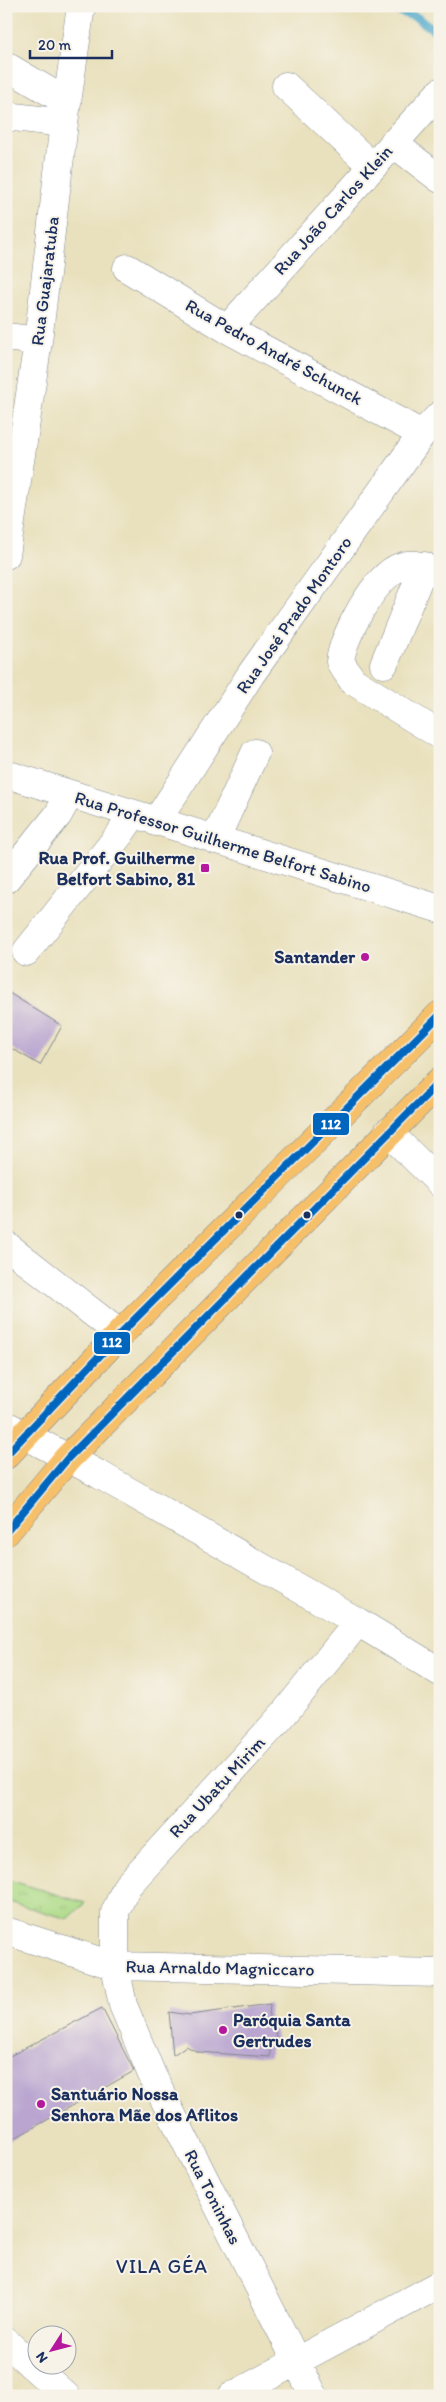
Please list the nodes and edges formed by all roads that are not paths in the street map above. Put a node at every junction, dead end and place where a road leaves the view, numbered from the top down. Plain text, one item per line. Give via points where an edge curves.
1 (81, 6) edge
2 (6, 66) edge
3 (286, 86) dead end
4 (440, 92) edge
5 (66, 113) junction
6 (6, 116) edge
7 (393, 143) junction
8 (372, 166) junction
9 (440, 179) edge
10 (127, 268) dead end
11 (227, 329) junction
12 (6, 337) edge
13 (38, 341) junction
14 (431, 424) edge
15 (7, 552) edge
16 (432, 570) edge
17 (384, 664) dead end
18 (440, 735) edge
19 (255, 753) dead end
20 (6, 774) edge
21 (69, 794) junction
22 (144, 818) junction
23 (215, 840) junction
24 (6, 879) edge
25 (440, 909) edge
26 (26, 952) dead end
27 (440, 1015) edge
28 (440, 1081) edge
29 (388, 1132) junction
30 (440, 1183) edge
31 (6, 1245) edge
32 (120, 1334) junction
33 (12, 1439) edge
34 (68, 1458) junction
35 (6, 1532) edge
36 (358, 1622) junction
37 (440, 1672) edge
38 (6, 1931) edge
39 (115, 1966) junction
40 (440, 1973) edge
41 (440, 2284) edge
42 (6, 2342) edge
43 (296, 2361) junction
44 (66, 2396) edge
45 (232, 2396) edge
46 (314, 2396) edge

1 - 5 street, Rua Guajaratuba
2 - 5 street
3 - 8 street
4 - 7 street, Rua João Carlos Klein
5 - 6 street
5 - 13 street, Rua Guajaratuba
7 - 8 street, Rua João Carlos Klein
7 - 9 street
8 - 11 street, Rua João Carlos Klein
10 - 11 street, Rua Pedro André Schunck
11 - 14 street, Rua Pedro André Schunck
12 - 13 street
13 - 15 street, Rua Guajaratuba
14 - 22 street, Rua José Prado Montoro
16 - 17 street
16 - 18 street via 411,564 389,572 358,616 341,649 340,662 353,681
19 - 23 street
20 - 21 street, Rua Professor Guilherme Belfort Sabino
21 - 22 street, Rua Professor Guilherme Belfort Sabino
21 - 24 street via 58,815
22 - 23 street, Rua Professor Guilherme Belfort Sabino
22 - 26 street, Rua José Prado Montoro via 120,834
23 - 25 street, Rua Professor Guilherme Belfort Sabino
27 - 32 main road
28 - 29 main road
29 - 30 street
29 - 34 main road
31 - 32 street
32 - 33 main road
33 - 34 street
34 - 35 main road
34 - 36 street
36 - 37 street
36 - 39 street, Rua Ubatu Mirim via 282,1716 127,1886 115,1912
38 - 39 street, Rua Arnaldo Magniccaro
39 - 40 street, Rua Arnaldo Magniccaro
39 - 43 street, Rua Toninhas via 123,2005 152,2075
41 - 43 street
42 - 44 street
43 - 45 street
43 - 46 street, Rua Toninhas

